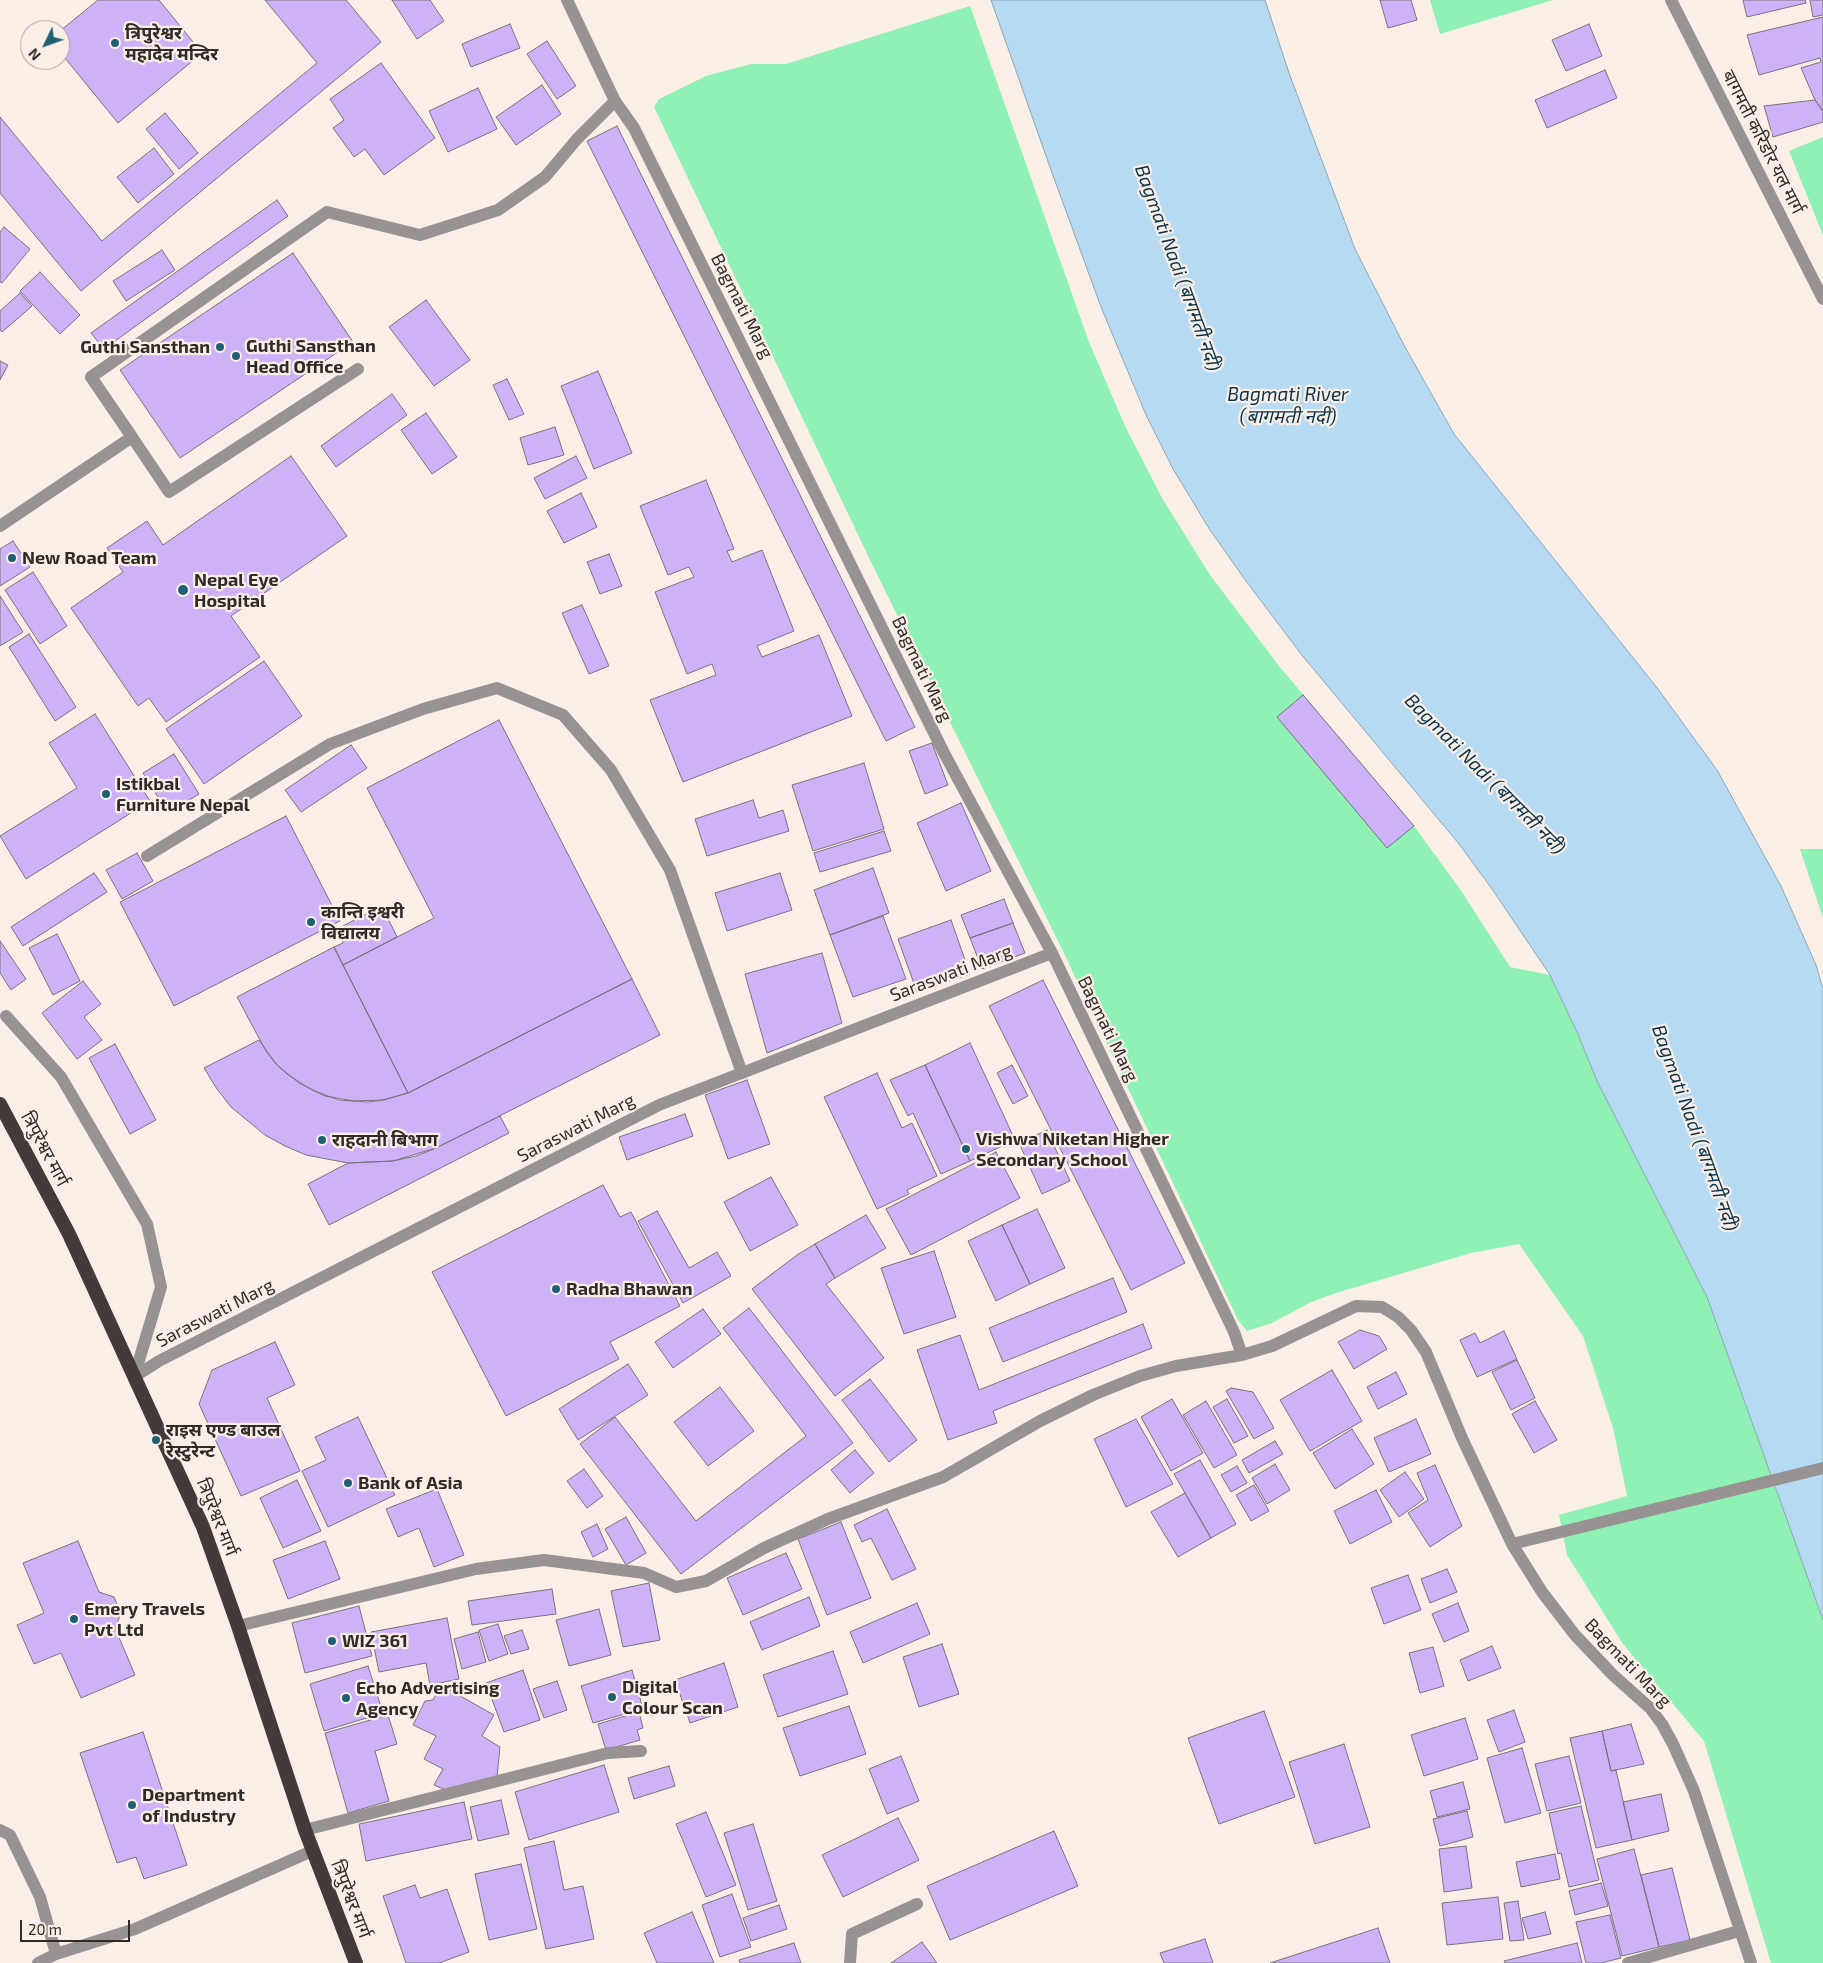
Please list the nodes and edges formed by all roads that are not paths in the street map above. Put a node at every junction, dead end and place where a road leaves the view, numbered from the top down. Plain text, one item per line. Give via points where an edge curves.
1 (568, 0) edge
2 (1671, 0) edge
3 (615, 101) junction
4 (1823, 299) edge
5 (358, 369) dead end
6 (132, 437) junction
7 (0, 526) edge
8 (147, 856) dead end
9 (1052, 953) junction
10 (6, 1016) dead end
11 (742, 1073) junction
12 (0, 1104) edge
13 (1242, 1355) junction
14 (134, 1377) junction
15 (1823, 1468) edge
16 (1512, 1544) junction
17 (238, 1626) junction
18 (641, 1751) dead end
19 (0, 1830) edge
20 (305, 1830) junction
21 (312, 1851) junction
22 (917, 1904) dead end
23 (1739, 1931) junction
24 (56, 1954) junction
25 (38, 1963) edge
26 (356, 1963) edge
27 (850, 1963) edge
28 (1628, 1963) edge
29 (1751, 1963) edge

1 - 3 street, Bagmati Marg
2 - 4 street, बागमती करिडोर यल मार्ग
3 - 6 street via 544,177 498,210 420,235 327,212 318,218 91,377
3 - 9 street, Bagmati Marg via 634,128 944,753
5 - 6 street via 169,492
6 - 7 street
8 - 11 street via 330,744 423,709 497,688 563,715 611,770 670,870
9 - 11 street, Saraswati Marg
9 - 13 street, Bagmati Marg via 1234,1332
10 - 14 street via 61,1077 147,1224 161,1287
11 - 14 street, Saraswati Marg via 659,1105 159,1361
12 - 14 highway, त्रिपुरेश्वर मार्ग via 69,1234
13 - 16 street, Bagmati Marg via 1272,1346 1356,1306 1382,1307 1398,1317 1426,1352
13 - 17 street via 1176,1366 1093,1395 1040,1421 943,1477 828,1519 764,1548 706,1581 676,1587 644,1573 544,1560 476,1569
14 - 17 highway, त्रिपुरेश्वर मार्ग via 203,1527
15 - 16 street
16 - 23 street, Bagmati Marg via 1542,1592 1575,1635 1606,1669 1650,1708 1662,1724 1694,1791
17 - 20 highway, त्रिपुरेश्वर मार्ग
18 - 20 street via 608,1753
19 - 24 street via 10,1835 40,1897
20 - 21 highway, त्रिपुरेश्वर मार्ग
21 - 24 street via 135,1929
21 - 26 highway, त्रिपुरेश्वर मार्ग
22 - 27 street via 852,1934
23 - 28 street
23 - 29 street, Bagmati Marg
24 - 25 street

